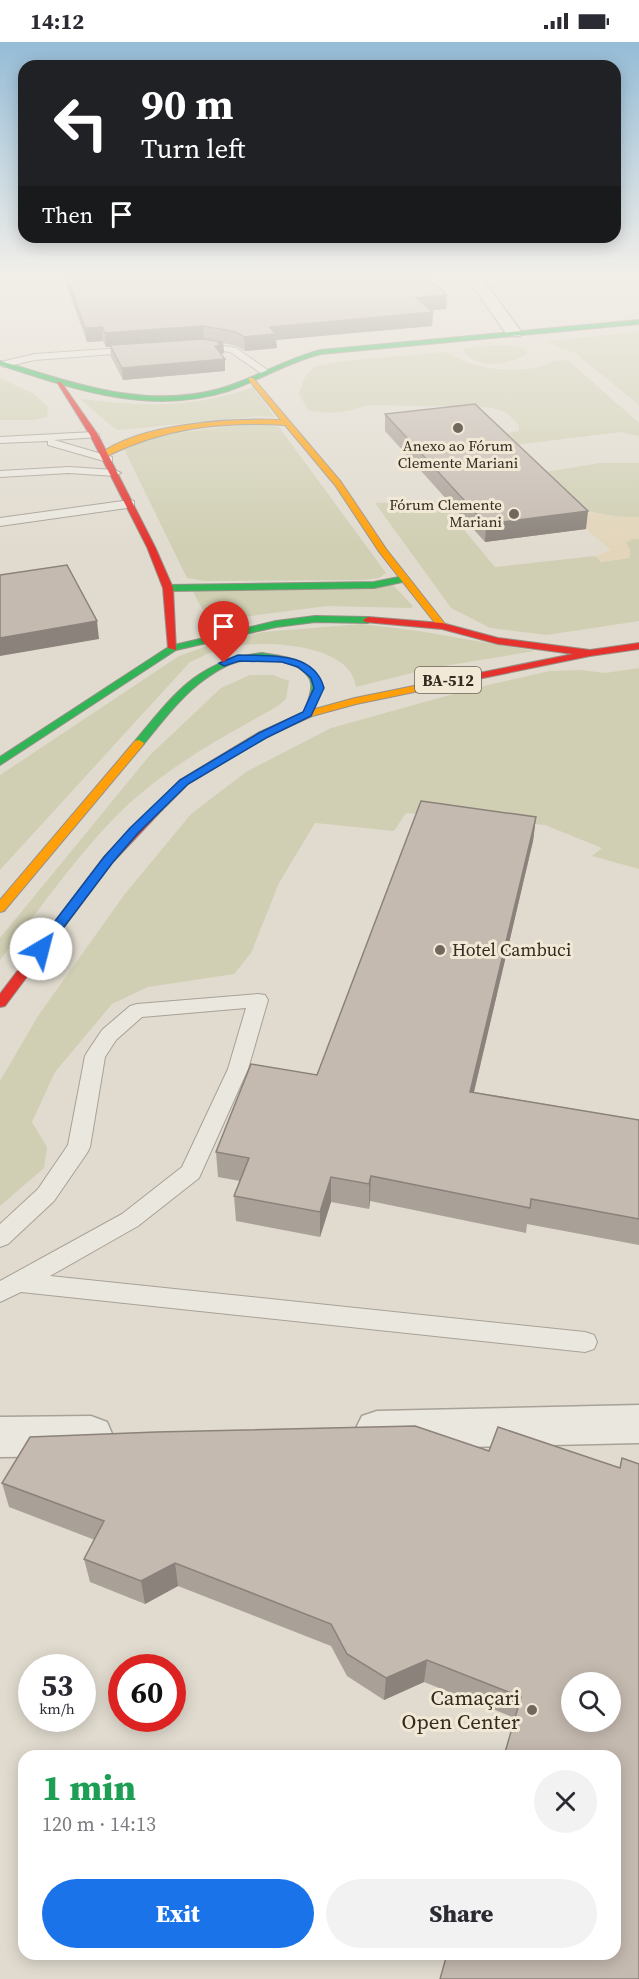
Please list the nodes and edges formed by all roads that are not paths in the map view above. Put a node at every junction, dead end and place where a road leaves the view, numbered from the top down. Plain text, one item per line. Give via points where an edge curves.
1 (9, 366) edge
2 (257, 366) edge
3 (275, 366) edge
4 (264, 371) junction
5 (251, 379) junction
6 (59, 383) junction
7 (75, 421) junction
8 (289, 423) junction
9 (175, 428) junction
10 (104, 433) junction
11 (31, 437) junction
12 (0, 440) edge
13 (106, 456) junction
14 (0, 474) edge
15 (115, 474) junction
16 (130, 504) junction
17 (0, 522) edge
18 (404, 579) junction
19 (168, 588) junction
20 (442, 626) junction
21 (639, 646) edge
22 (173, 648) junction
23 (590, 653) junction
24 (308, 714) junction
25 (0, 762) edge
26 (0, 908) edge
27 (0, 1003) edge
28 (0, 1238) edge
29 (9, 1287) edge
30 (585, 1342) dead end
31 (639, 1424) edge
32 (341, 1430) edge
33 (127, 1435) edge
34 (0, 1437) edge

1 - 6 street
2 - 4 lane
3 - 4 street
4 - 5 street
5 - 6 street via 214,393 141,401
5 - 8 street
6 - 7 street
7 - 10 street
7 - 11 lane
8 - 9 street via 256,420
8 - 18 street via 338,484
9 - 10 street
9 - 13 street via 124,442
10 - 11 lane
10 - 13 street
11 - 12 lane
11 - 13 lane
13 - 15 street
14 - 15 lane via 69,470
15 - 16 street
16 - 17 lane
16 - 19 street
18 - 19 street via 374,585
18 - 20 street
19 - 22 street
20 - 22 street via 315,619
20 - 23 street via 498,641
21 - 23 street, BA-512
22 - 25 street
23 - 24 street, BA-512 via 436,682
24 - 26 street via 319,688 316,677 301,665 284,659 238,658 210,669 175,700
24 - 27 street, BA-512 via 254,740 184,782 108,860
28 - 29 lane via 46,1195 79,1147 95,1056 109,1035 137,1011 258,1000 238,1069 191,1172 130,1220
29 - 30 lane
31 - 32 street
33 - 34 street

